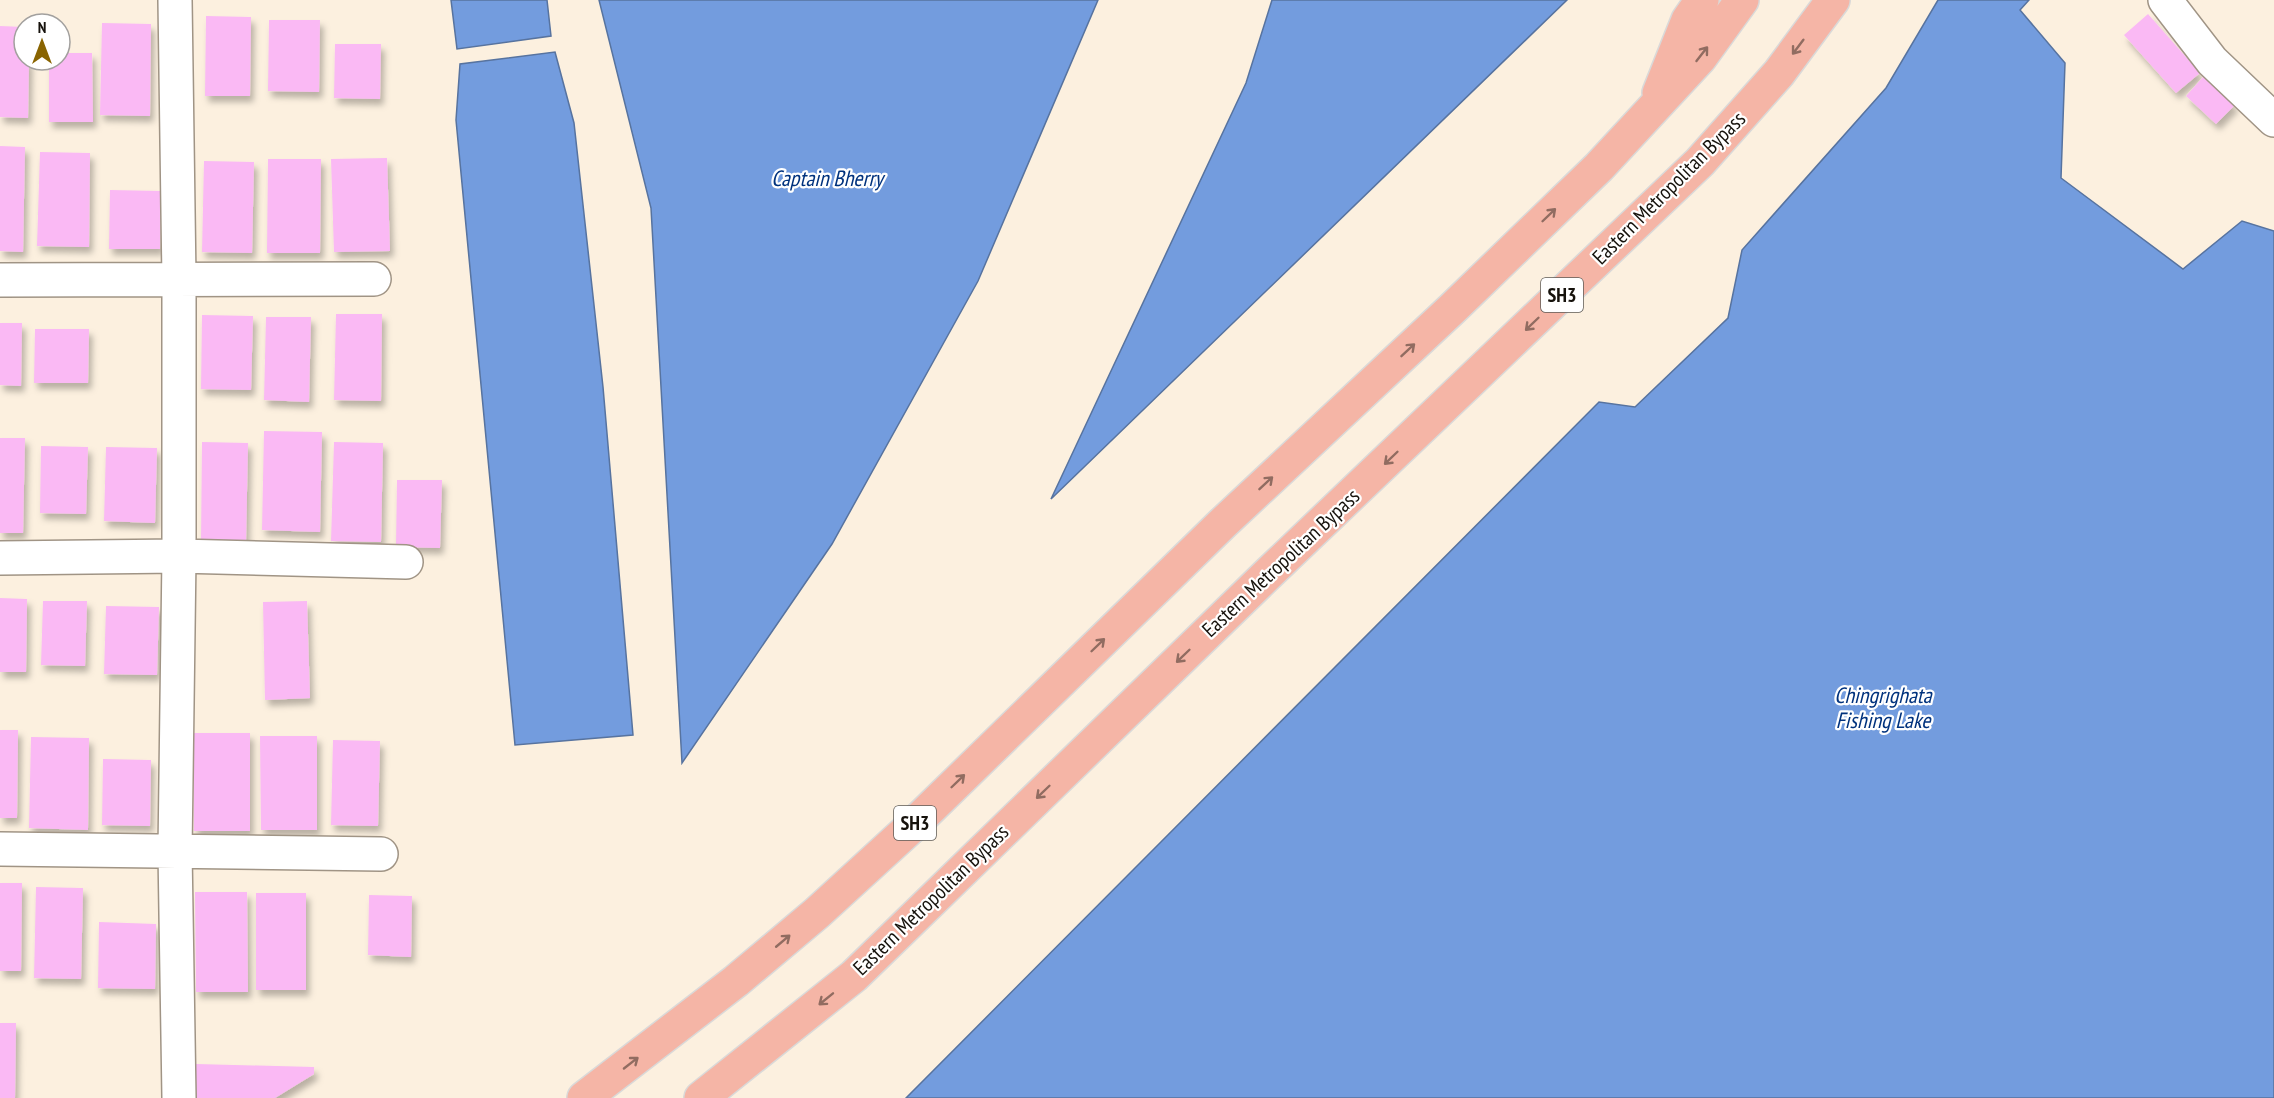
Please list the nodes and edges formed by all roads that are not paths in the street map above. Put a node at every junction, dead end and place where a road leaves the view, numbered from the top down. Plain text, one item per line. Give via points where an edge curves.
1 (175, 0) edge
2 (1702, 0) edge
3 (1742, 0) edge
4 (1833, 0) edge
5 (2165, 0) edge
6 (1650, 114) junction
7 (2274, 120) edge
8 (375, 279) dead end
9 (0, 280) edge
10 (179, 280) junction
11 (179, 556) junction
12 (0, 558) edge
13 (406, 562) dead end
14 (0, 849) edge
15 (175, 851) junction
16 (381, 854) dead end
17 (179, 1098) edge
18 (584, 1098) edge
19 (701, 1098) edge

1 - 10 street
2 - 6 main road via 1688,20
6 -> 3 main road, SH3 via 1700,58
4 -> 19 main road, Eastern Metropolitan Bypass / SH3 via 1779,73 1700,162 854,976
5 - 7 street via 2212,61
18 -> 6 main road, SH3 via 745,973 910,828
8 - 10 street
9 - 10 street
10 - 11 street
11 - 12 street
11 - 13 street
11 - 15 street
14 - 15 street
15 - 16 street
15 - 17 street

